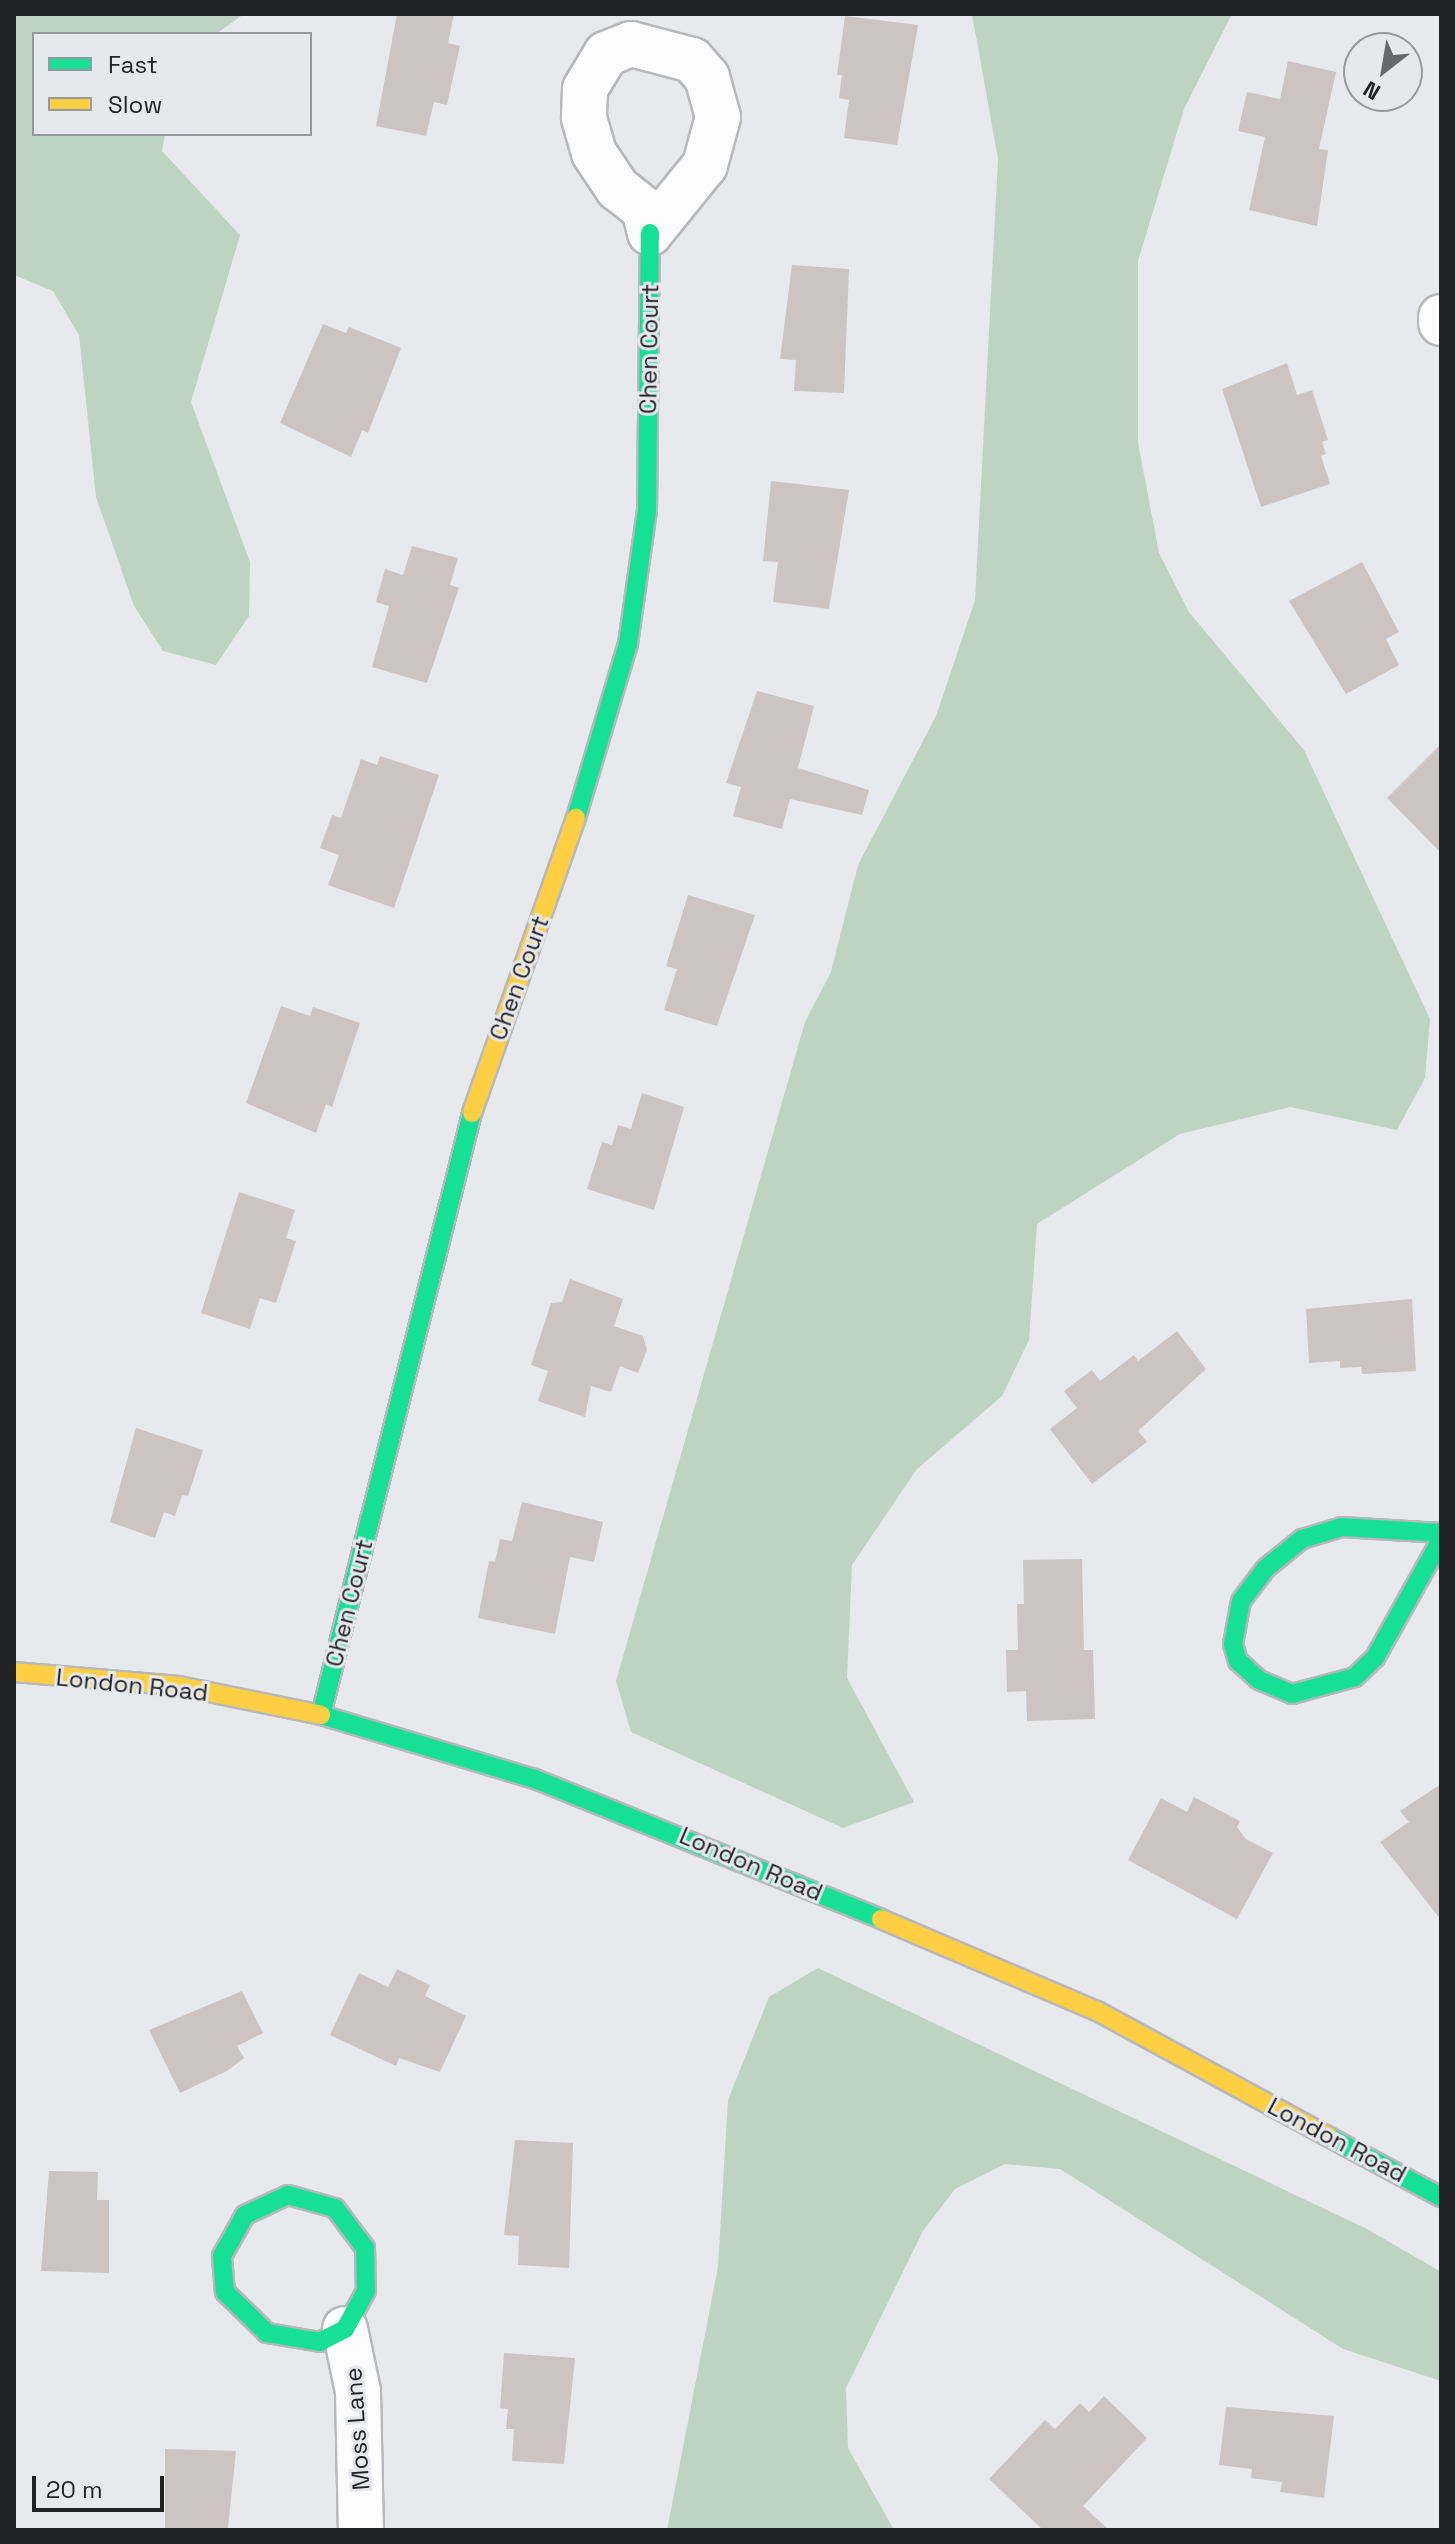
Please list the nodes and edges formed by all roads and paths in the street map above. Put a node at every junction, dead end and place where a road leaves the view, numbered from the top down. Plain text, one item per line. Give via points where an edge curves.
1 (650, 233) dead end
2 (1441, 317) edge
3 (1441, 323) edge
4 (1441, 1533) edge
5 (1441, 1540) edge
6 (14, 1672) edge
7 (321, 1715) junction
8 (1441, 2197) edge
9 (345, 2329) junction
10 (361, 2530) edge

1 - 7 street, Chen Court via 647,511 628,644 598,757 472,1112
2 - 3 street
4 - 5 street via 1342,1527 1302,1539 1266,1568 1241,1601 1233,1644 1238,1661 1259,1680 1292,1694 1355,1677 1375,1658
6 - 7 street, London Road via 179,1686
7 - 8 street, London Road via 535,1779 661,1825 1097,2011
9 - 9 street, Moss Lane via 366,2291 365,2248 357,2231 335,2208 300,2196 245,2215 222,2256 225,2292 236,2309 267,2333 290,2339 320,2342
9 - 10 street, Moss Lane via 358,2391

